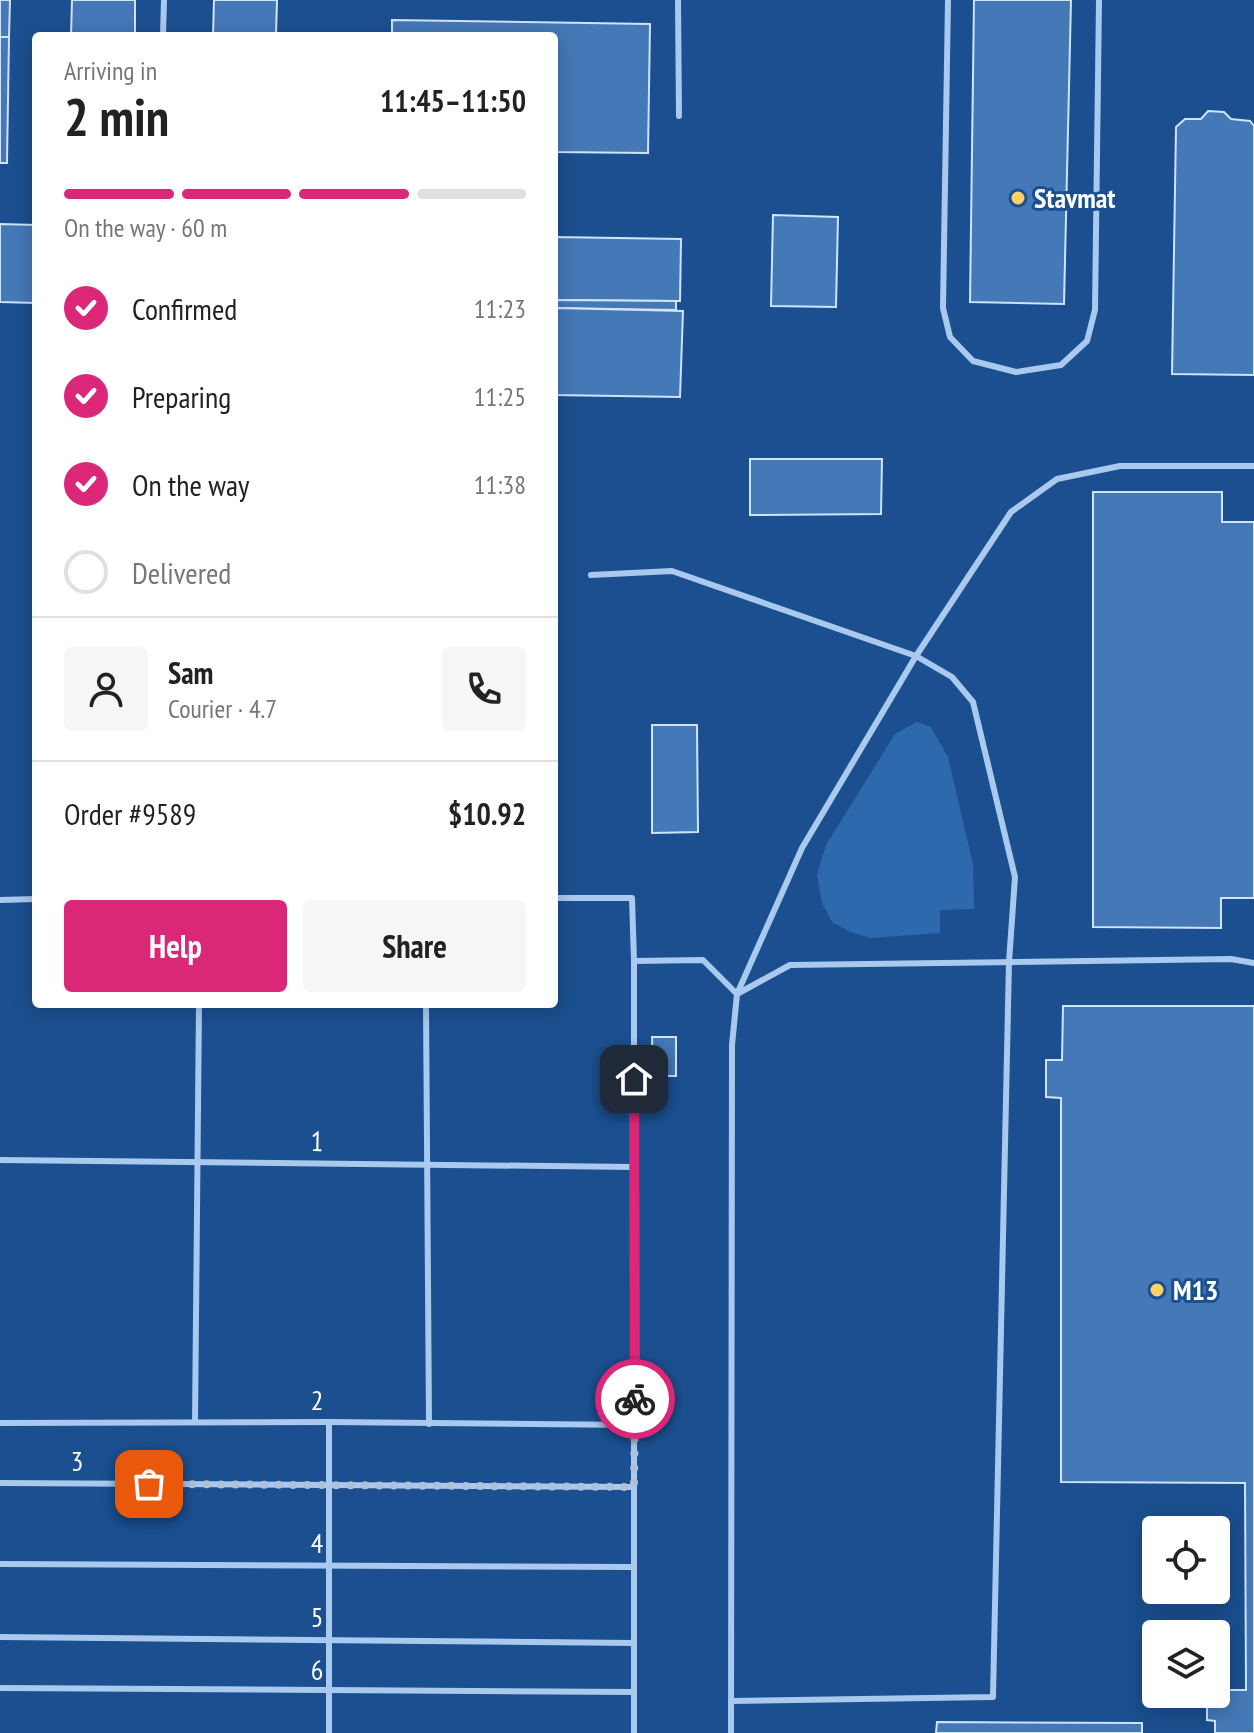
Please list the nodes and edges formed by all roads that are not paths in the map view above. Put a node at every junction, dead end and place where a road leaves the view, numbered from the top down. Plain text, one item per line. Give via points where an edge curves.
1 (164, 0) edge
2 (678, 0) edge
3 (948, 0) edge
4 (1099, 0) edge
5 (163, 32) edge
6 (679, 116) dead end
7 (1254, 466) edge
8 (591, 575) dead end
9 (916, 656) junction
10 (558, 898) edge
11 (32, 899) edge
12 (0, 900) edge
13 (634, 961) junction
14 (1009, 962) junction
15 (1254, 963) edge
16 (737, 994) junction
17 (199, 1008) edge
18 (426, 1008) edge
19 (0, 1160) edge
20 (197, 1162) junction
21 (427, 1164) junction
22 (634, 1167) junction
23 (195, 1422) junction
24 (329, 1422) junction
25 (0, 1423) edge
26 (429, 1424) junction
27 (635, 1425) junction
28 (0, 1483) edge
29 (328, 1485) junction
30 (634, 1487) junction
31 (0, 1564) edge
32 (328, 1565) junction
33 (634, 1567) junction
34 (0, 1637) edge
35 (329, 1639) junction
36 (634, 1643) junction
37 (0, 1688) edge
38 (329, 1692) junction
39 (634, 1692) junction
40 (731, 1701) junction
41 (329, 1733) edge
42 (634, 1733) edge
43 (731, 1733) edge

1 - 5 lane
2 - 6 lane
3 - 4 lane via 943,308 950,337 973,361 1016,372 1061,365 1087,341 1095,310
7 - 9 lane via 1120,466 1057,479 1011,512
8 - 9 lane via 672,571
9 - 14 lane via 952,677 973,702 1015,877
9 - 16 lane via 802,848
10 - 13 lane via 632,898
11 - 12 lane
13 - 16 lane via 703,960
13 - 22 lane
14 - 15 lane
14 - 16 lane via 790,965
14 - 40 lane via 993,1697
16 - 40 lane via 732,1045
17 - 20 lane
18 - 21 lane
19 - 20 lane, 1
20 - 21 lane, 1
20 - 23 lane
21 - 22 lane, 1
21 - 26 lane
22 - 27 lane
23 - 24 lane, 2
23 - 25 lane, 2
24 - 26 lane, 2
24 - 29 lane
26 - 27 lane, 2
27 - 30 lane
28 - 29 lane, 3
29 - 30 lane, 3
29 - 32 lane
30 - 33 lane
31 - 32 lane, 4
32 - 33 lane, 4
32 - 35 lane
33 - 36 lane
34 - 35 lane, 5
35 - 36 lane, 5
35 - 38 lane
36 - 39 lane
37 - 38 lane, 6
38 - 39 lane, 6
38 - 41 lane
39 - 42 lane
40 - 43 lane

